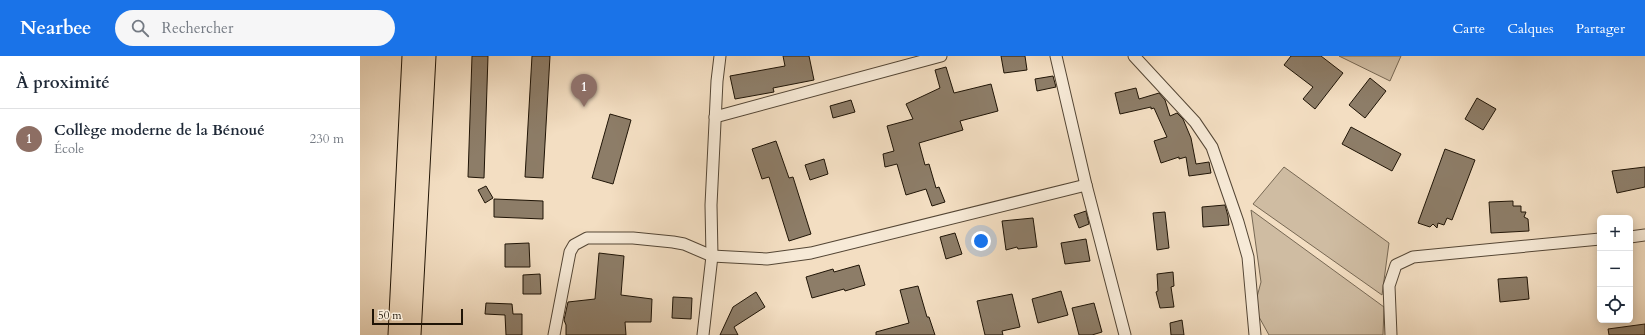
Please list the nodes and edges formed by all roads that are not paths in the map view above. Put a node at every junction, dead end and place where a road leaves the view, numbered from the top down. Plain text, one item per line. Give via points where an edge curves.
1 (412, 56) edge
2 (427, 56) edge
3 (720, 56) edge
4 (941, 56) edge
5 (1056, 56) edge
6 (1134, 56) edge
7 (715, 117) junction
8 (1086, 185) junction
9 (1645, 235) edge
10 (1633, 236) edge
11 (1597, 239) edge
12 (712, 256) junction
13 (397, 335) edge
14 (412, 335) edge
15 (554, 335) edge
16 (703, 335) edge
17 (1124, 335) edge
18 (1255, 335) edge
19 (1391, 335) edge

1 - 13 main road
2 - 14 main road
3 - 7 street
4 - 7 street
5 - 8 street
6 - 18 street via 1195,122 1212,147 1248,257
7 - 12 street via 711,205
8 - 12 street via 811,252 767,259
8 - 17 street
9 - 10 street
11 - 19 street via 1413,257 1396,265 1389,286
12 - 15 street via 673,242 633,238 580,240 570,252
12 - 16 street

